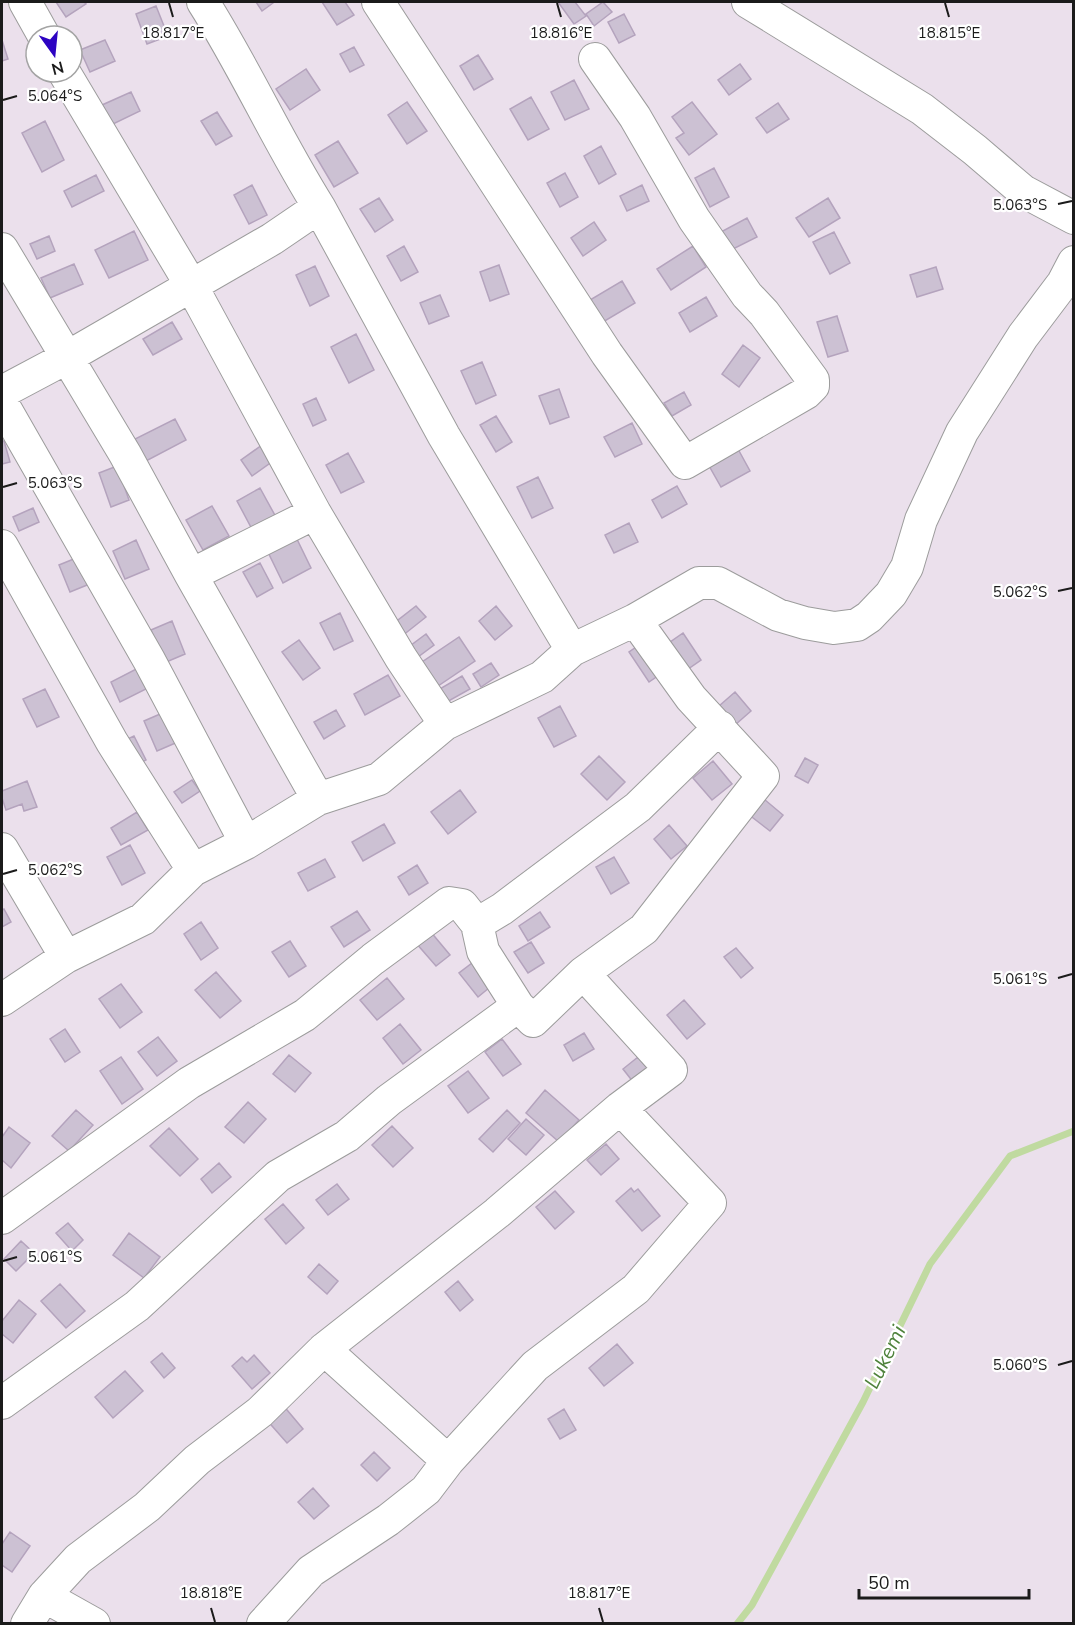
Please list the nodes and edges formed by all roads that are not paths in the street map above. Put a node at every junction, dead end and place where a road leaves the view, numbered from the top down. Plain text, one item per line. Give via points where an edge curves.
1 (25, 2) edge
2 (203, 2) edge
3 (378, 2) edge
4 (748, 2) edge
5 (37, 24) edge
6 (595, 59) dead end
7 (71, 84) edge
8 (319, 207) junction
9 (1074, 218) edge
10 (2, 249) edge
11 (1074, 262) edge
12 (191, 285) junction
13 (66, 358) junction
14 (2, 392) edge
15 (2, 403) edge
16 (315, 513) junction
17 (2, 546) edge
18 (191, 575) junction
19 (635, 620) junction
20 (572, 650) junction
21 (445, 724) junction
22 (720, 728) junction
23 (318, 799) junction
24 (246, 843) junction
25 (2, 849) edge
26 (193, 870) junction
27 (477, 924) junction
28 (66, 957) junction
29 (583, 973) junction
30 (2, 1000) edge
31 (518, 1006) junction
32 (620, 1108) junction
33 (2, 1218) edge
34 (324, 1349) junction
35 (2, 1403) edge
36 (448, 1461) junction
37 (44, 1596) junction
38 (27, 1623) edge
39 (94, 1623) edge
40 (263, 1623) edge

1 - 5 street
2 - 8 street
3 - 6 street via 607,354 685,463 806,393 813,380 694,219 635,117
4 - 9 street via 922,109 1023,191
7 - 12 street
8 - 12 street
8 - 20 street via 444,436
10 - 13 street
11 - 19 street via 963,432 921,520 907,567 891,594 869,617 857,625 834,628 805,623 778,615 718,583 699,583
12 - 13 street
12 - 16 street
13 - 14 street
13 - 18 street via 125,454
15 - 24 street via 149,660
16 - 18 street
16 - 21 street
17 - 26 street via 112,742
18 - 23 street
19 - 20 street
19 - 22 street via 691,698
20 - 21 street via 542,677
21 - 23 street via 379,779
22 - 27 street via 638,807
22 - 29 street via 763,776 644,929
23 - 24 street
24 - 26 street
25 - 28 street
26 - 28 street via 143,919
27 - 31 street via 483,951
27 - 33 street via 462,905 449,903 305,1015 189,1083
28 - 30 street
29 - 31 street via 533,1021
29 - 32 street via 671,1070
31 - 35 street via 389,1100 347,1136 278,1176 137,1306
32 - 34 street via 497,1213
32 - 36 street via 710,1203 636,1289 535,1366
34 - 36 street
34 - 37 street via 260,1413 78,1559
36 - 40 street via 426,1490 311,1571
37 - 38 street
37 - 39 street

